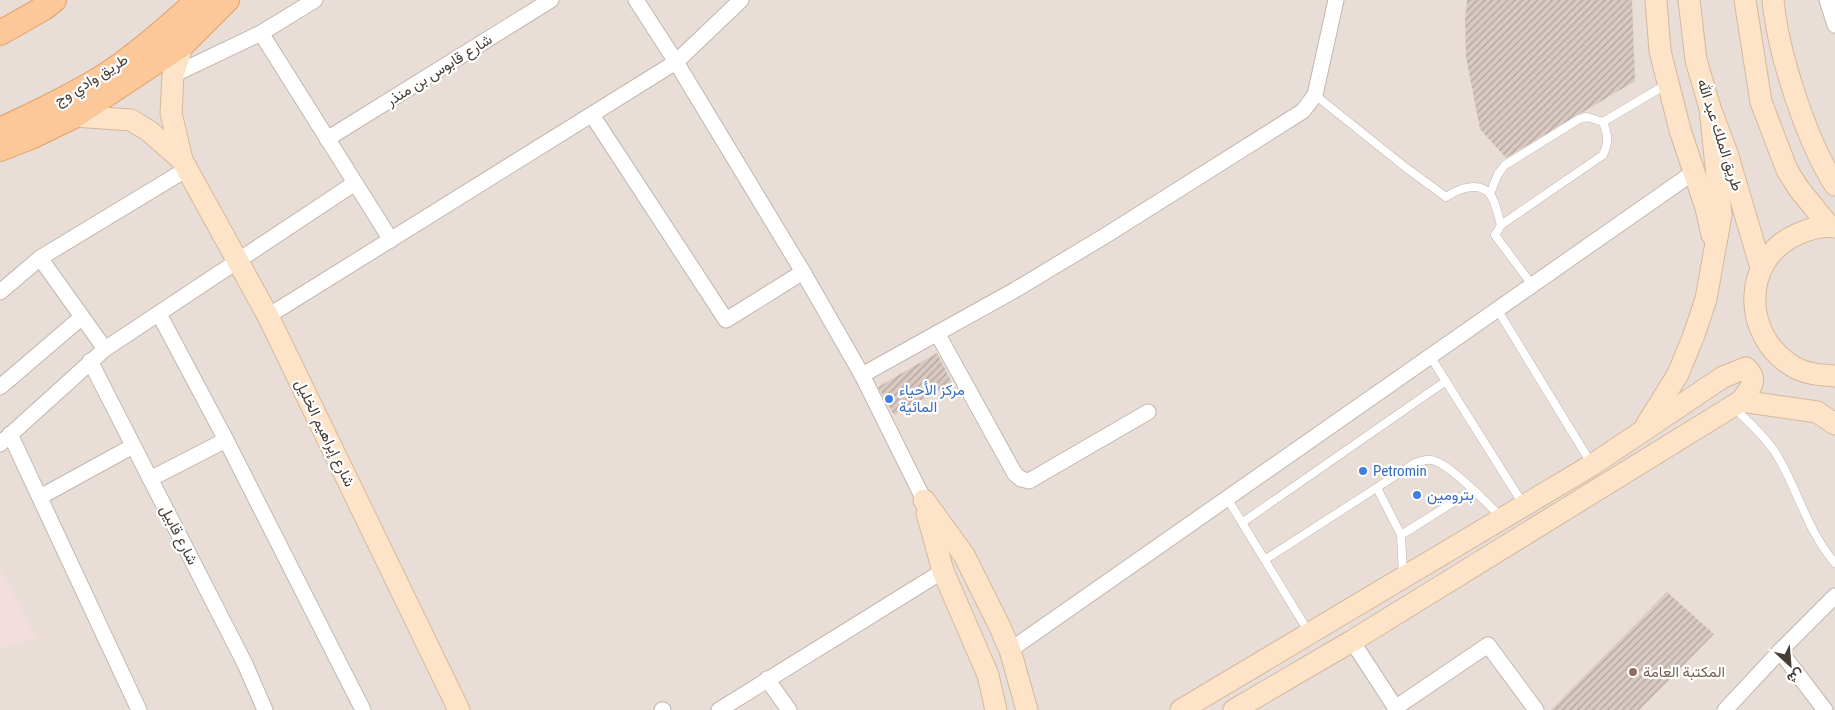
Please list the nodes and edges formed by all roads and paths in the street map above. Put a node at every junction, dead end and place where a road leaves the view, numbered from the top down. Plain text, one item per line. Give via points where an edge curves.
1 (54, 0) edge
2 (198, 0) edge
3 (227, 0) edge
4 (315, 0) edge
5 (551, 0) edge
6 (636, 0) edge
7 (740, 0) edge
8 (1336, 0) edge
9 (1656, 0) edge
10 (1685, 0) edge
11 (1689, 0) edge
12 (1745, 0) edge
13 (1773, 0) edge
14 (1827, 0) edge
15 (1692, 21) junction
16 (1835, 25) edge
17 (0, 33) edge
18 (261, 34) junction
19 (183, 44) junction
20 (676, 62) junction
21 (173, 75) junction
22 (1669, 83) junction
23 (1315, 95) junction
24 (1710, 108) junction
25 (592, 115) junction
26 (74, 116) junction
27 (1603, 122) junction
28 (0, 130) edge
29 (327, 140) junction
30 (0, 149) edge
31 (184, 164) junction
32 (1694, 172) junction
33 (355, 183) junction
34 (1835, 185) edge
35 (1490, 194) junction
36 (1501, 225) junction
37 (1832, 226) edge
38 (390, 240) junction
39 (1715, 248) junction
40 (40, 258) junction
41 (238, 260) junction
42 (1761, 268) junction
43 (803, 272) junction
44 (1532, 285) junction
45 (0, 292) edge
46 (1498, 309) junction
47 (159, 314) junction
48 (268, 316) junction
49 (82, 317) junction
50 (937, 333) junction
51 (105, 350) junction
52 (1430, 356) junction
53 (90, 361) junction
54 (862, 374) junction
55 (1826, 376) edge
56 (1446, 381) junction
57 (0, 387) edge
58 (1835, 392) edge
59 (1736, 403) junction
60 (1148, 412) dead end
61 (1835, 424) edge
62 (1642, 431) junction
63 (5, 439) edge
64 (226, 440) junction
65 (133, 446) junction
66 (1592, 465) junction
67 (150, 479) junction
68 (1377, 488) junction
69 (1473, 490) junction
70 (40, 497) junction
71 (1227, 498) junction
72 (924, 500) junction
73 (1524, 506) junction
74 (1503, 519) junction
75 (1243, 522) junction
76 (1401, 535) junction
77 (1266, 559) junction
78 (1835, 563) edge
79 (943, 572) junction
80 (1403, 578) junction
81 (1835, 596) edge
82 (1309, 633) junction
83 (1352, 641) junction
84 (1010, 650) junction
85 (1780, 651) junction
86 (767, 679) junction
87 (992, 708) edge
88 (456, 709) edge
89 (1396, 709) edge
90 (139, 710) edge
91 (265, 710) edge
92 (362, 710) edge
93 (719, 710) edge
94 (789, 710) edge
95 (1027, 710) edge
96 (1181, 710) edge
97 (1234, 710) edge
98 (1536, 710) edge
99 (1725, 710) edge
100 (1825, 710) edge

1 - 17 main road
2 - 28 main road, طريق وادي وج via 112,71
3 - 19 main road
4 - 18 street
5 - 29 street, شارع قابوس بن منذر
6 - 20 street
7 - 20 street
8 - 23 street
9 - 22 street via 1660,51
10 - 15 street
11 - 15 street, طريق الملك عبد الله
12 - 37 street via 1761,102 1787,170 1799,189
13 - 34 street via 1792,84 1815,147
14 - 16 street
15 - 24 street, طريق الملك عبد الله via 1696,60
18 - 21 street
18 - 29 street
19 - 21 street
19 - 26 main road
20 - 25 street
20 - 43 street
21 - 31 street via 171,113
22 - 27 lane
22 - 32 street
23 - 35 lane via 1446,197 1466,188 1478,187
23 - 50 street via 1303,111 1108,234
24 - 39 street via 1721,215
24 - 42 street, طريق الملك عبد الله via 1727,153
25 - 38 street
25 - 43 street via 726,320
26 - 30 main road
26 - 31 street via 131,120 149,131
27 - 35 lane via 1587,117 1579,120 1505,165
27 - 36 lane via 1608,134 1608,145 1603,155
29 - 33 street
31 - 40 street
31 - 41 street, شارع إبراهيم الخليل
32 - 39 street
32 - 44 street
33 - 38 street
33 - 41 street
35 - 36 lane
36 - 44 lane via 1495,235
37 - 42 street via 1808,229 1789,237
38 - 48 street
39 - 62 street via 1706,299 1694,335 1678,374
40 - 45 street
40 - 49 street
41 - 47 street
41 - 48 street, شارع إبراهيم الخليل
42 - 55 street via 1754,291 1755,314 1762,336 1776,355 1795,368
43 - 54 street
44 - 46 street
46 - 52 street
46 - 66 lane
47 - 51 street
47 - 64 street
48 - 88 street, شارع إبراهيم الخليل
49 - 51 street
49 - 57 street
50 - 54 street
50 - 60 street via 1015,474 1021,479 1029,481
51 - 53 street
52 - 56 lane
52 - 71 street
53 - 63 street
53 - 65 street, شارع قابيل
54 - 72 street
55 - 58 street
56 - 73 lane
56 - 75 lane
59 - 61 street via 1817,412
59 - 62 street via 1752,387 1751,373 1746,368 1723,377
59 - 78 lane via 1775,453 1822,545
59 - 83 street
62 - 66 street
63 - 70 street
64 - 67 street
64 - 92 street
65 - 67 street, شارع قابيل
65 - 70 street
66 - 73 street
67 - 91 street, شارع قابيل via 245,664
68 - 69 lane via 1415,463 1432,460 1443,464
68 - 76 lane
68 - 77 lane
69 - 74 lane
69 - 76 lane
70 - 90 street
71 - 75 lane
71 - 84 street
72 - 79 street
72 - 84 street via 964,555
73 - 74 street
74 - 80 street
75 - 77 lane
76 - 80 lane
77 - 82 lane
79 - 86 street
79 - 87 street via 988,675
80 - 82 street
81 - 85 street
82 - 96 street
83 - 89 street
83 - 97 street
84 - 95 street
85 - 99 street
85 - 100 street
86 - 93 street
86 - 94 street
89 - 98 street via 1488,645

